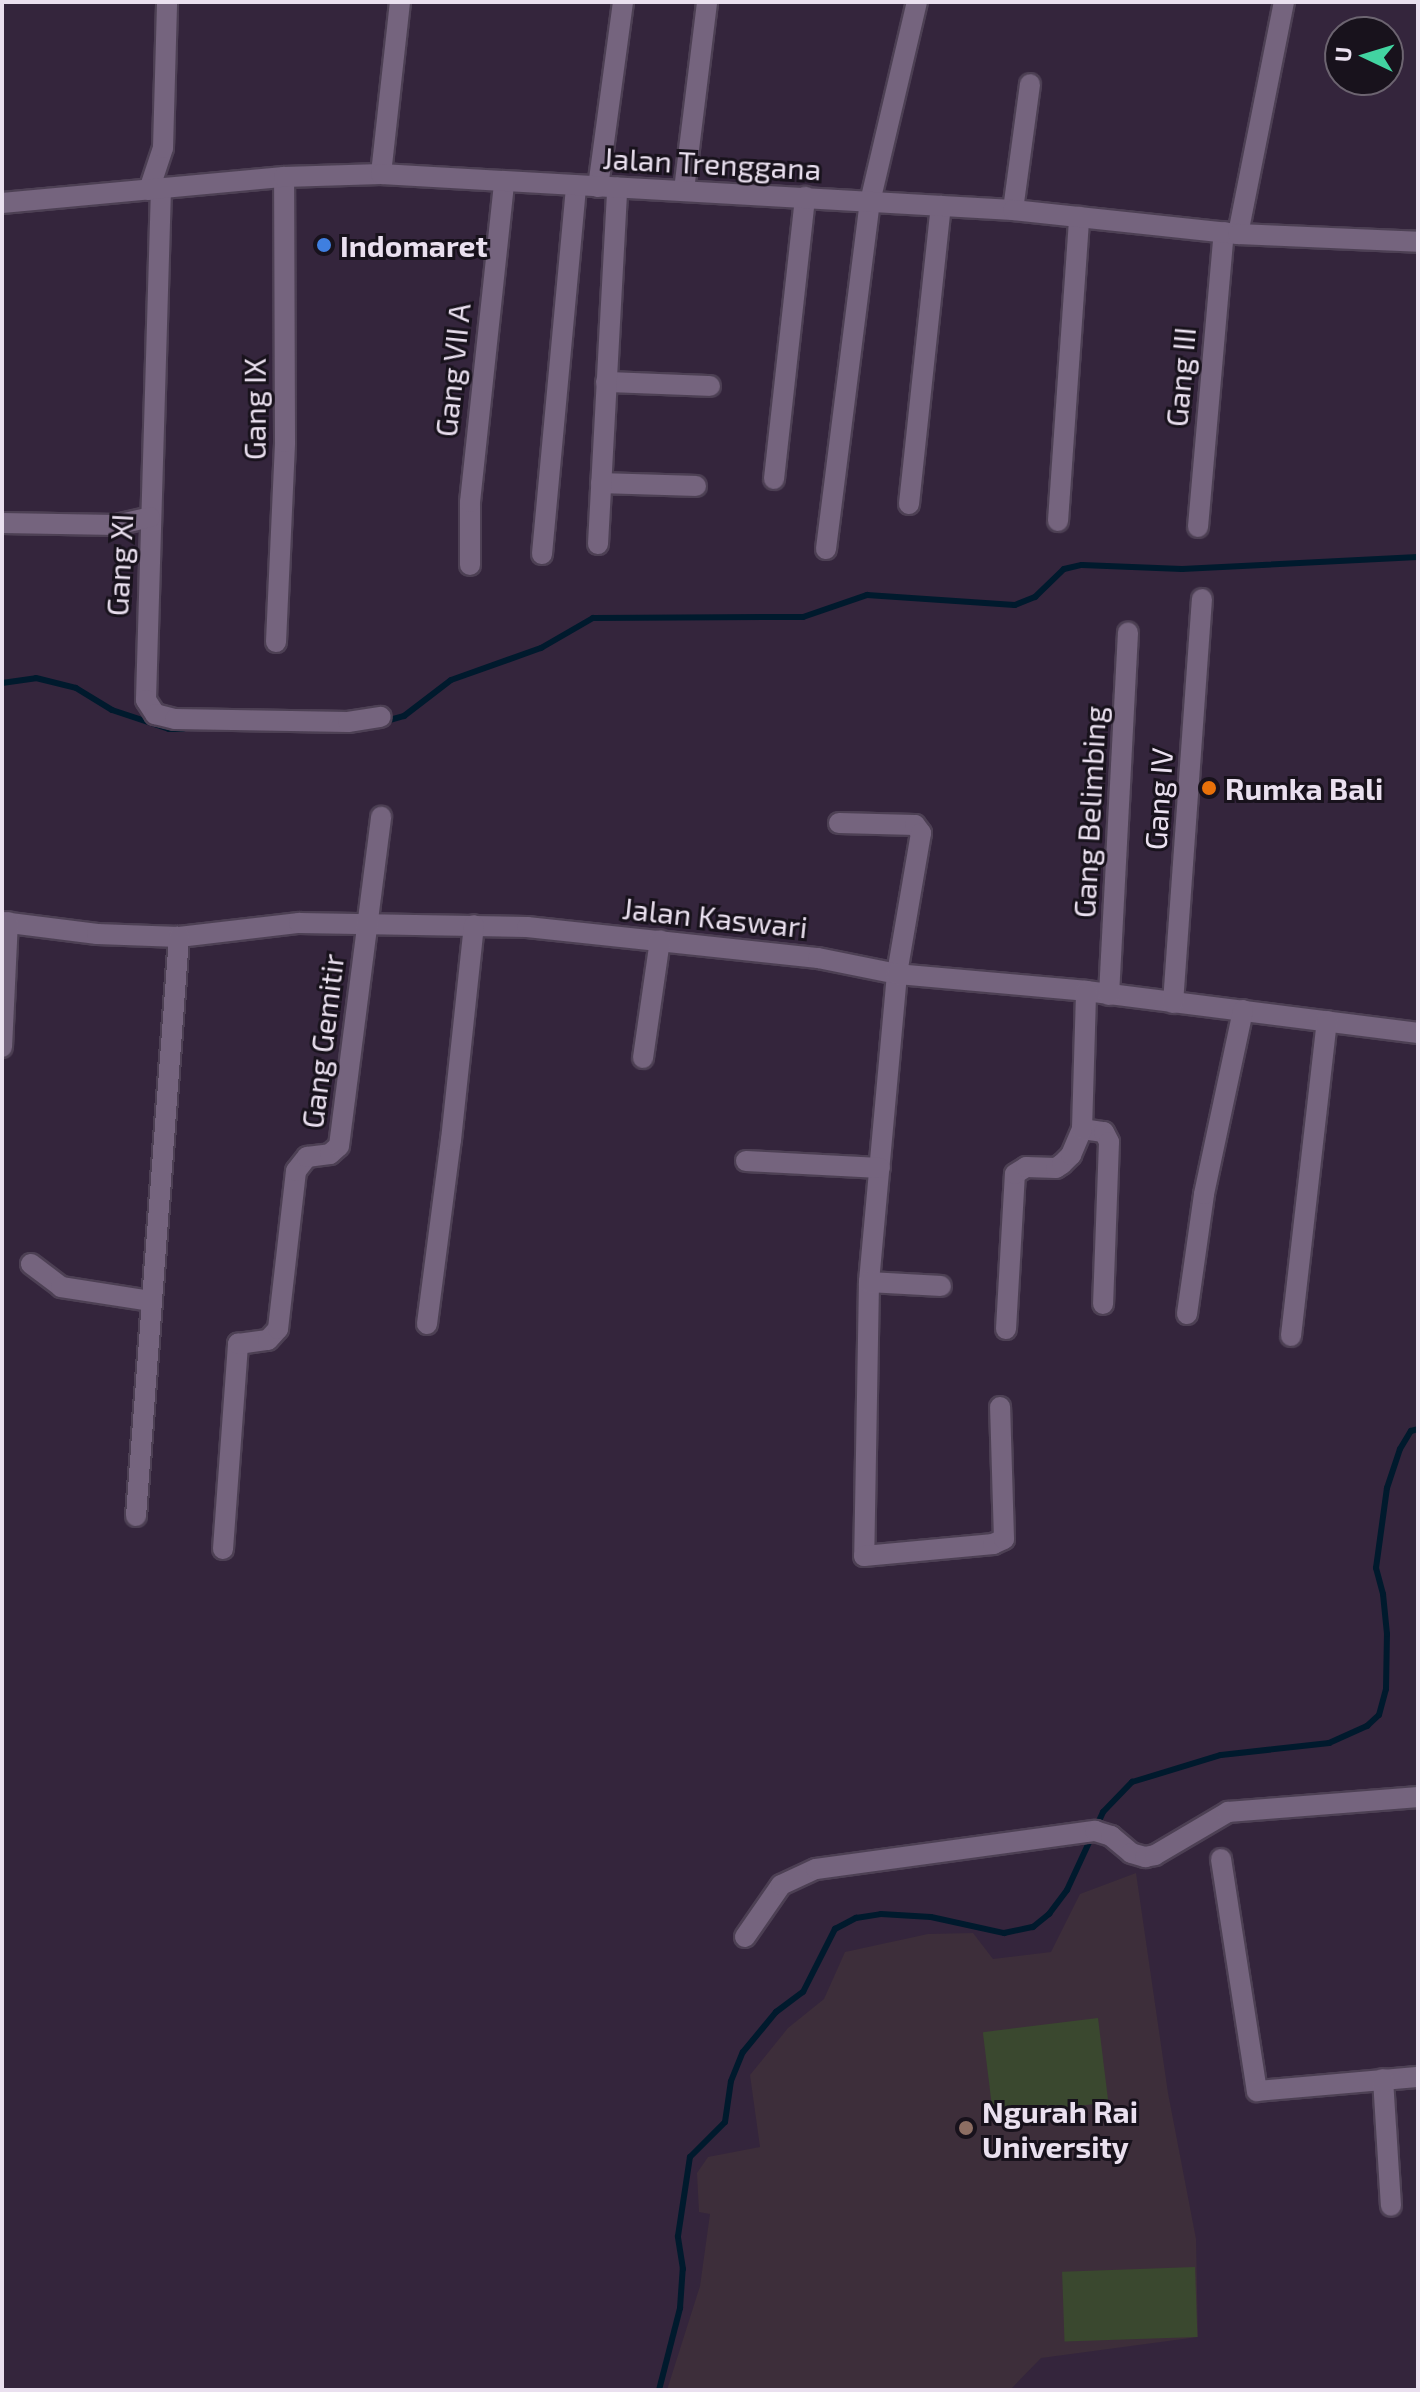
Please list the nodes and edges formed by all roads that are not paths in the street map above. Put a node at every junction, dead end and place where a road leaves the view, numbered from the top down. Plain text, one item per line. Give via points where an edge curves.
1 (167, 2) edge
2 (400, 2) edge
3 (623, 2) edge
4 (707, 2) edge
5 (917, 2) edge
6 (1284, 2) edge
7 (1030, 84) dead end
8 (381, 174) junction
9 (284, 177) junction
10 (504, 182) junction
11 (576, 186) junction
12 (608, 187) junction
13 (162, 188) junction
14 (684, 190) junction
15 (805, 197) junction
16 (870, 202) junction
17 (2, 203) edge
18 (941, 206) junction
19 (1013, 210) junction
20 (1079, 217) junction
21 (1231, 233) junction
22 (1418, 242) edge
23 (606, 382) junction
24 (710, 386) dead end
25 (774, 479) dead end
26 (601, 483) junction
27 (696, 486) dead end
28 (909, 504) dead end
29 (150, 517) junction
30 (1058, 521) dead end
31 (2, 523) edge
32 (1198, 527) dead end
33 (598, 544) dead end
34 (826, 549) dead end
35 (542, 554) dead end
36 (470, 565) dead end
37 (1202, 599) dead end
38 (1128, 632) dead end
39 (276, 642) dead end
40 (381, 717) dead end
41 (381, 817) dead end
42 (839, 823) dead end
43 (5, 922) edge
44 (368, 925) junction
45 (474, 925) junction
46 (179, 937) junction
47 (660, 940) junction
48 (897, 974) junction
49 (1086, 991) junction
50 (1109, 995) junction
51 (1173, 1003) junction
52 (1243, 1010) junction
53 (1327, 1021) junction
54 (1418, 1033) edge
55 (2, 1047) edge
56 (643, 1058) dead end
57 (1082, 1129) junction
58 (746, 1161) dead end
59 (880, 1168) junction
60 (31, 1264) dead end
61 (869, 1282) junction
62 (941, 1286) dead end
63 (150, 1301) junction
64 (1103, 1304) dead end
65 (1187, 1314) dead end
66 (427, 1324) dead end
67 (1006, 1329) dead end
68 (1291, 1336) dead end
69 (1000, 1407) dead end
70 (136, 1516) dead end
71 (223, 1549) dead end
72 (1418, 1797) edge
73 (1221, 1859) dead end
74 (745, 1937) dead end
75 (1418, 2077) edge
76 (1383, 2079) junction
77 (1391, 2206) dead end

1 - 13 street, Gang XI
2 - 8 street
3 - 12 street
4 - 14 street
5 - 16 street
6 - 21 street, Gang III
7 - 19 street
8 - 9 street, Jalan Trenggana
8 - 10 street, Jalan Trenggana
9 - 13 street, Jalan Trenggana
9 - 39 street, Gang IX via 285,442
10 - 11 street, Jalan Trenggana
10 - 36 street, Gang VII A via 472,472
11 - 12 street, Jalan Trenggana
11 - 35 street
12 - 14 street, Jalan Trenggana
12 - 23 street
13 - 17 street, Jalan Trenggana
13 - 29 street, Gang XI
14 - 15 street, Jalan Trenggana
15 - 16 street, Jalan Trenggana
15 - 25 street
16 - 18 street, Jalan Trenggana
16 - 34 street
18 - 19 street, Jalan Trenggana
18 - 28 street
19 - 20 street, Jalan Trenggana
20 - 21 street, Jalan Trenggana
20 - 30 street
21 - 22 street, Jalan Trenggana
21 - 32 street, Gang III
23 - 24 street
23 - 26 street
26 - 27 street
26 - 33 street
29 - 31 street via 116,525
29 - 40 street, Gang XI via 145,683 146,700 155,714 189,720 348,722
37 - 51 street, Gang IV
38 - 50 street, Gang Belimbing
41 - 44 street
42 - 48 street via 915,825 920,830
43 - 46 street, Jalan Kaswari via 97,934
43 - 55 street
44 - 45 street, Jalan Kaswari
44 - 46 street, Jalan Kaswari via 299,923
44 - 71 street, Gang Gemitir via 339,1146 330,1154 307,1157 296,1171 278,1329 268,1340 238,1344
45 - 47 street, Jalan Kaswari
45 - 66 street
46 - 63 street
47 - 48 street, Jalan Kaswari via 818,958
47 - 56 street
48 - 49 street, Jalan Kaswari
48 - 59 street
49 - 50 street, Jalan Kaswari
49 - 57 street
50 - 51 street, Jalan Kaswari
51 - 52 street, Jalan Kaswari
52 - 53 street, Jalan Kaswari
52 - 65 street via 1204,1194
53 - 54 street, Jalan Kaswari
53 - 68 street
57 - 64 street via 1104,1132 1109,1142
57 - 67 street via 1062,1164 1026,1167 1015,1174
58 - 59 street
59 - 61 street
60 - 63 street via 61,1287
61 - 62 street
61 - 69 street via 864,1556 1004,1539
63 - 70 street
72 - 74 street via 1228,1812 1145,1857 1095,1831 816,1869 781,1885
73 - 76 street via 1257,2091
75 - 76 street
76 - 77 street

